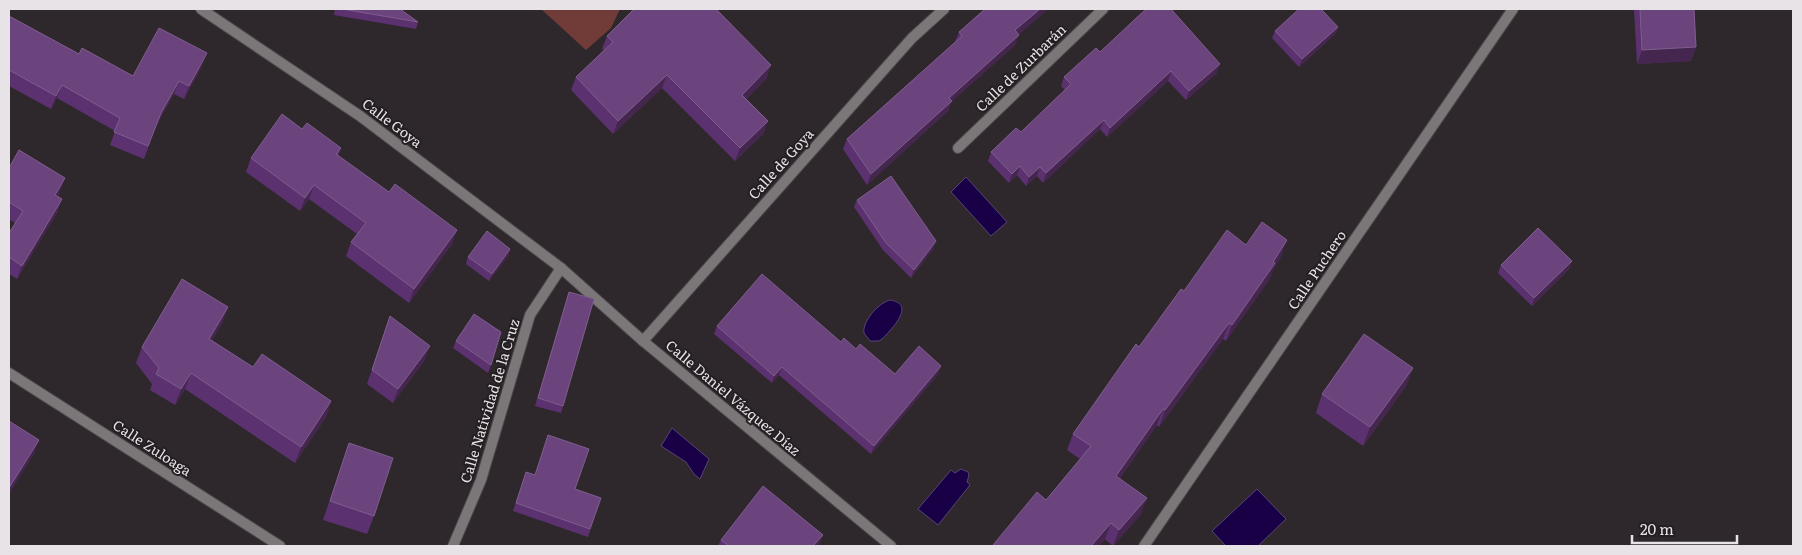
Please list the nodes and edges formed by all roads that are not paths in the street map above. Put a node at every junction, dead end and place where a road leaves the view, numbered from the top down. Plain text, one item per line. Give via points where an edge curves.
1 (201, 9) edge
2 (944, 9) edge
3 (1103, 9) edge
4 (1513, 9) edge
5 (958, 148) dead end
6 (561, 268) junction
7 (643, 341) junction
8 (9, 373) edge
9 (878, 542) edge
10 (280, 546) edge
11 (453, 546) edge
12 (891, 546) edge
13 (1144, 546) edge

1 - 6 street, Calle Goya via 360,116
2 - 7 street, Calle de Goya via 912,38
3 - 5 street, Calle de Zurbarán
4 - 13 street, Calle Puchero
6 - 7 street, Calle Daniel Vázquez Díaz
6 - 11 street, Calle Natividad de la Cruz via 530,315 481,480
7 - 9 street, Calle Daniel Vázquez Díaz
8 - 10 street, Calle Zuloaga
9 - 12 street, Calle Daniel Vázquez Díaz

